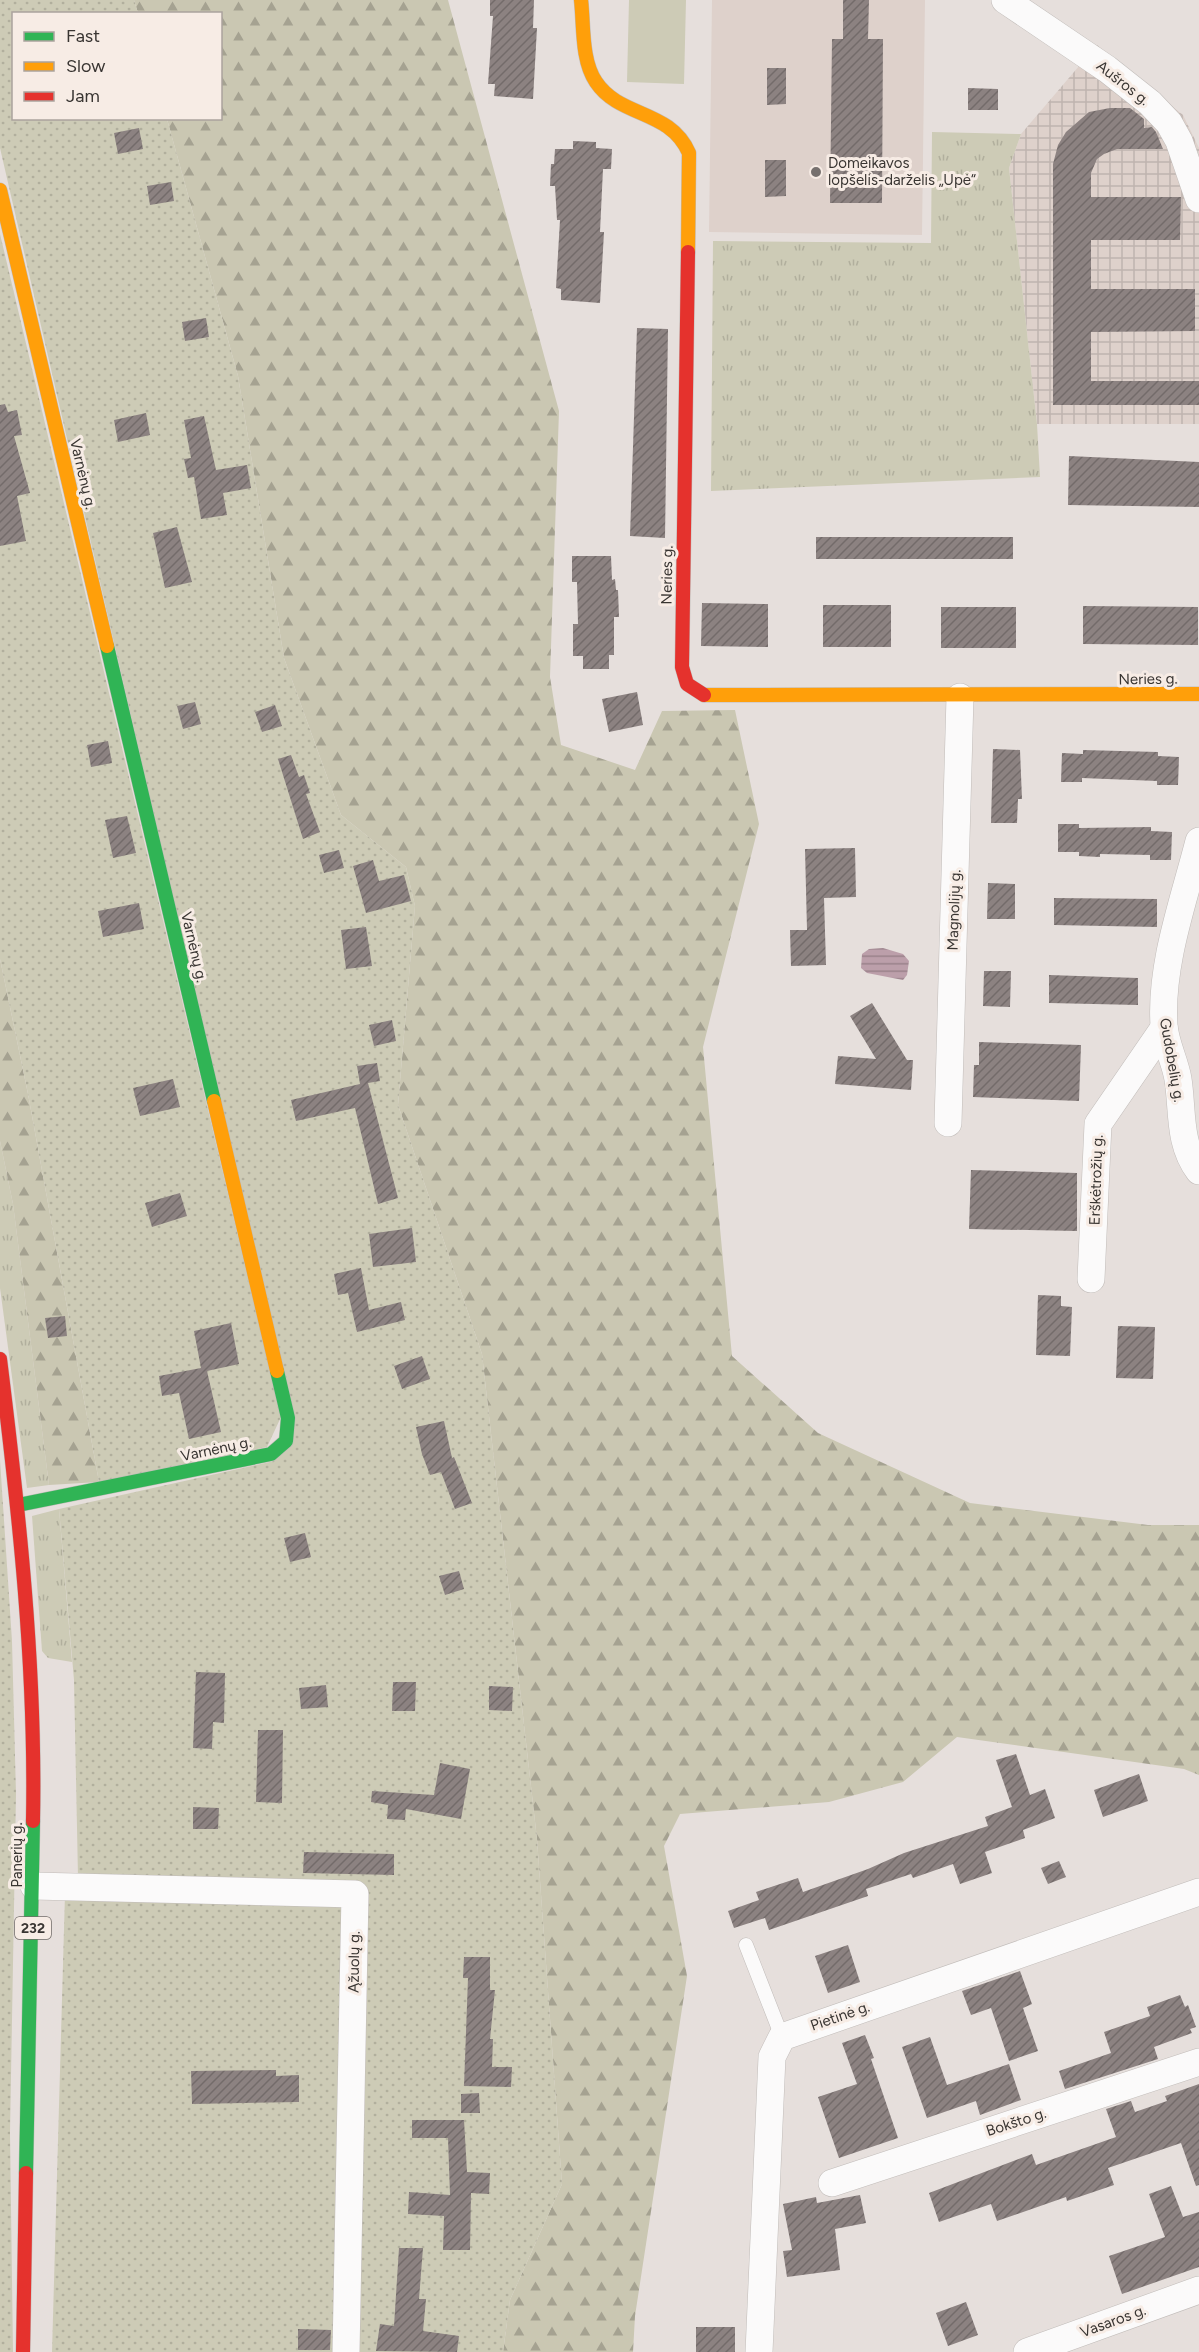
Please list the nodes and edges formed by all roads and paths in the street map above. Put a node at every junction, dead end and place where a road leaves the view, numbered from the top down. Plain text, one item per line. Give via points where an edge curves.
1 (581, 0) edge
2 (1005, 0) edge
3 (0, 190) edge
4 (1199, 200) edge
5 (1199, 694) edge
6 (960, 697) junction
7 (1199, 841) edge
8 (1164, 1028) junction
9 (948, 1123) dead end
10 (1199, 1171) edge
11 (1092, 1279) dead end
12 (0, 1359) edge
13 (7, 1473) edge
14 (18, 1505) junction
15 (34, 1886) junction
16 (1199, 1892) edge
17 (746, 1945) dead end
18 (782, 2037) junction
19 (1199, 2062) edge
20 (832, 2183) dead end
21 (1199, 2290) edge
22 (23, 2352) edge
23 (346, 2352) edge
24 (759, 2352) edge
25 (1027, 2352) edge

1 - 6 street, Neries g. via 596,83 611,96 678,133 689,153 684,680 689,688 711,697
2 - 4 street, Aušros g. via 1150,103 1179,141
3 - 14 street, Varnėnų g. via 288,1418 286,1441 272,1454
5 - 6 street, Neries g.
6 - 9 street, Magnolijų g.
7 - 8 street, Gudobelių g. via 1170,954 1163,1002
8 - 10 street, Gudobelių g. via 1178,1077 1183,1138 1190,1160
8 - 11 street, Erškėtrožių g. via 1098,1124
12 - 13 street, Panerių g. / 232
13 - 14 street, Panerių g. / 232
14 - 15 street, Panerių g. / 232 via 31,1669
15 - 22 street, Panerių g. / 232
15 - 23 street, Ąžuolų g. via 355,1894
16 - 18 street, Pietinė g.
17 - 18 lane
18 - 24 street via 772,2057
19 - 20 street, Bokšto g.
21 - 25 street, Vasaros g.

